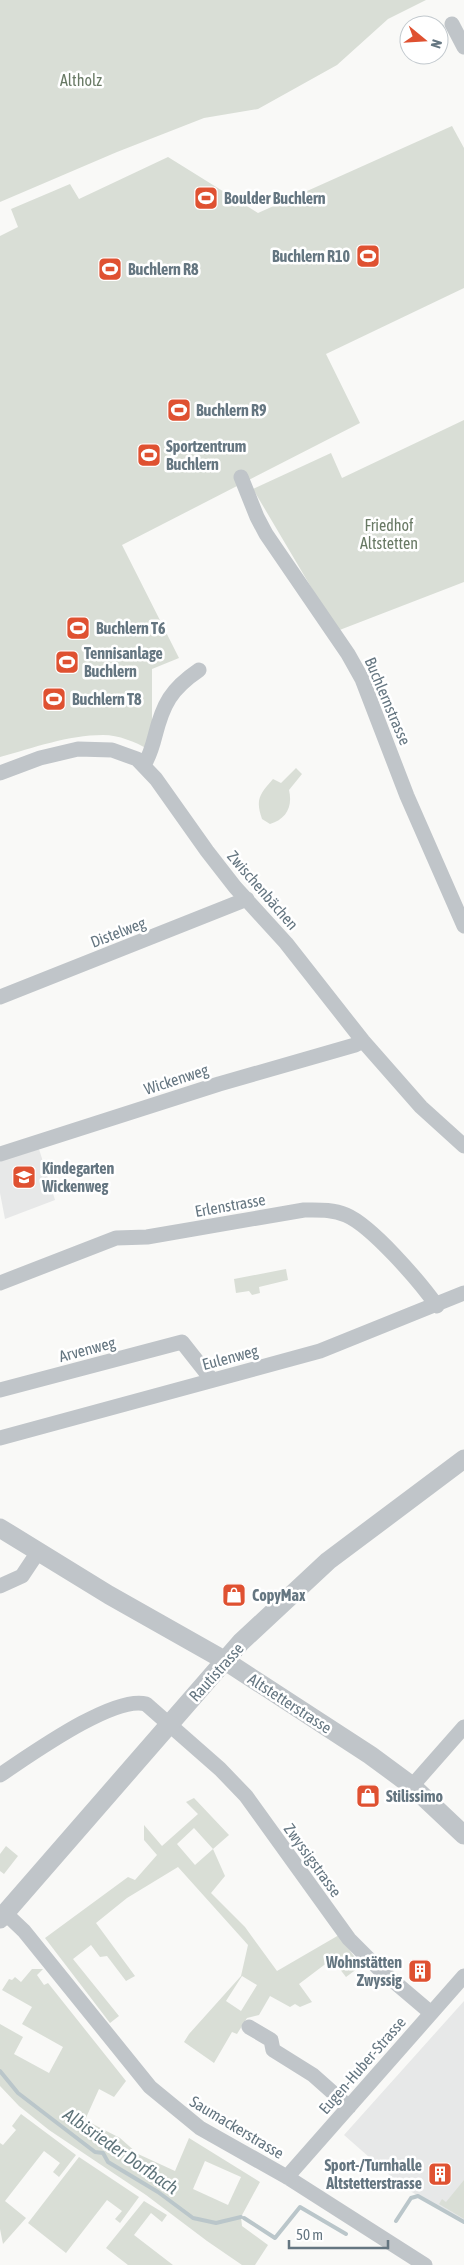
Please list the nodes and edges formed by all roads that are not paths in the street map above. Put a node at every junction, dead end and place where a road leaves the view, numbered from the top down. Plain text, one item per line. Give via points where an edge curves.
1 (452, 24) dead end
2 (464, 47) edge
3 (241, 477) dead end
4 (199, 670) dead end
5 (144, 765) junction
6 (0, 772) edge
7 (247, 899) junction
8 (464, 926) edge
9 (0, 997) edge
10 (363, 1041) junction
11 (464, 1146) edge
12 (0, 1154) edge
13 (0, 1283) edge
14 (464, 1293) edge
15 (436, 1306) junction
16 (212, 1380) junction
17 (0, 1390) edge
18 (0, 1438) edge
19 (464, 1459) edge
20 (0, 1528) edge
21 (38, 1552) junction
22 (0, 1586) edge
23 (224, 1660) junction
24 (171, 1724) junction
25 (464, 1726) edge
26 (0, 1775) edge
27 (412, 1786) junction
28 (464, 1835) edge
29 (2, 1916) edge
30 (464, 1976) edge
31 (431, 2013) junction
32 (250, 2027) dead end
33 (349, 2107) junction
34 (287, 2178) junction
35 (425, 2265) edge

1 - 2 street
3 - 8 street, Buchlernstrasse via 266,534 362,679 407,796
4 - 5 street via 174,689 166,702 152,752
5 - 6 street, Zwischenbächen via 120,752 95,748 59,753
5 - 7 street, Zwischenbächen
7 - 9 street, Distelweg
7 - 10 street, Zwischenbächen
10 - 11 street, Zwischenbächen via 420,1107
10 - 12 street, Wickenweg
13 - 15 street, Erlenstrasse via 116,1238 147,1237 304,1210 325,1210 346,1215 363,1224 426,1290
14 - 15 street, Eulenweg
15 - 16 street, Eulenweg via 320,1351
16 - 17 street, Arvenweg via 182,1342
16 - 18 street, Eulenweg
19 - 23 street, Rautistrasse via 328,1561
20 - 21 street, Altstetterstrasse
21 - 22 street via 22,1576
21 - 23 street, Altstetterstrasse
23 - 24 street, Rautistrasse
23 - 27 street, Altstetterstrasse
24 - 26 street, Zwyssigstrasse via 146,1704 132,1702 71,1728
24 - 29 street, Rautistrasse
24 - 31 street, Zwyssigstrasse via 246,1796 349,1939
25 - 27 street
27 - 28 street, Altstetterstrasse
29 - 34 street, Saumackerstrasse via 24,1931 150,2087 200,2128
30 - 31 street, Eugen-Huber-Strasse
31 - 33 street, Eugen-Huber-Strasse
32 - 33 street via 270,2040 273,2050 313,2075
33 - 34 street, Eugen-Huber-Strasse
34 - 35 street, Saumackerstrasse

